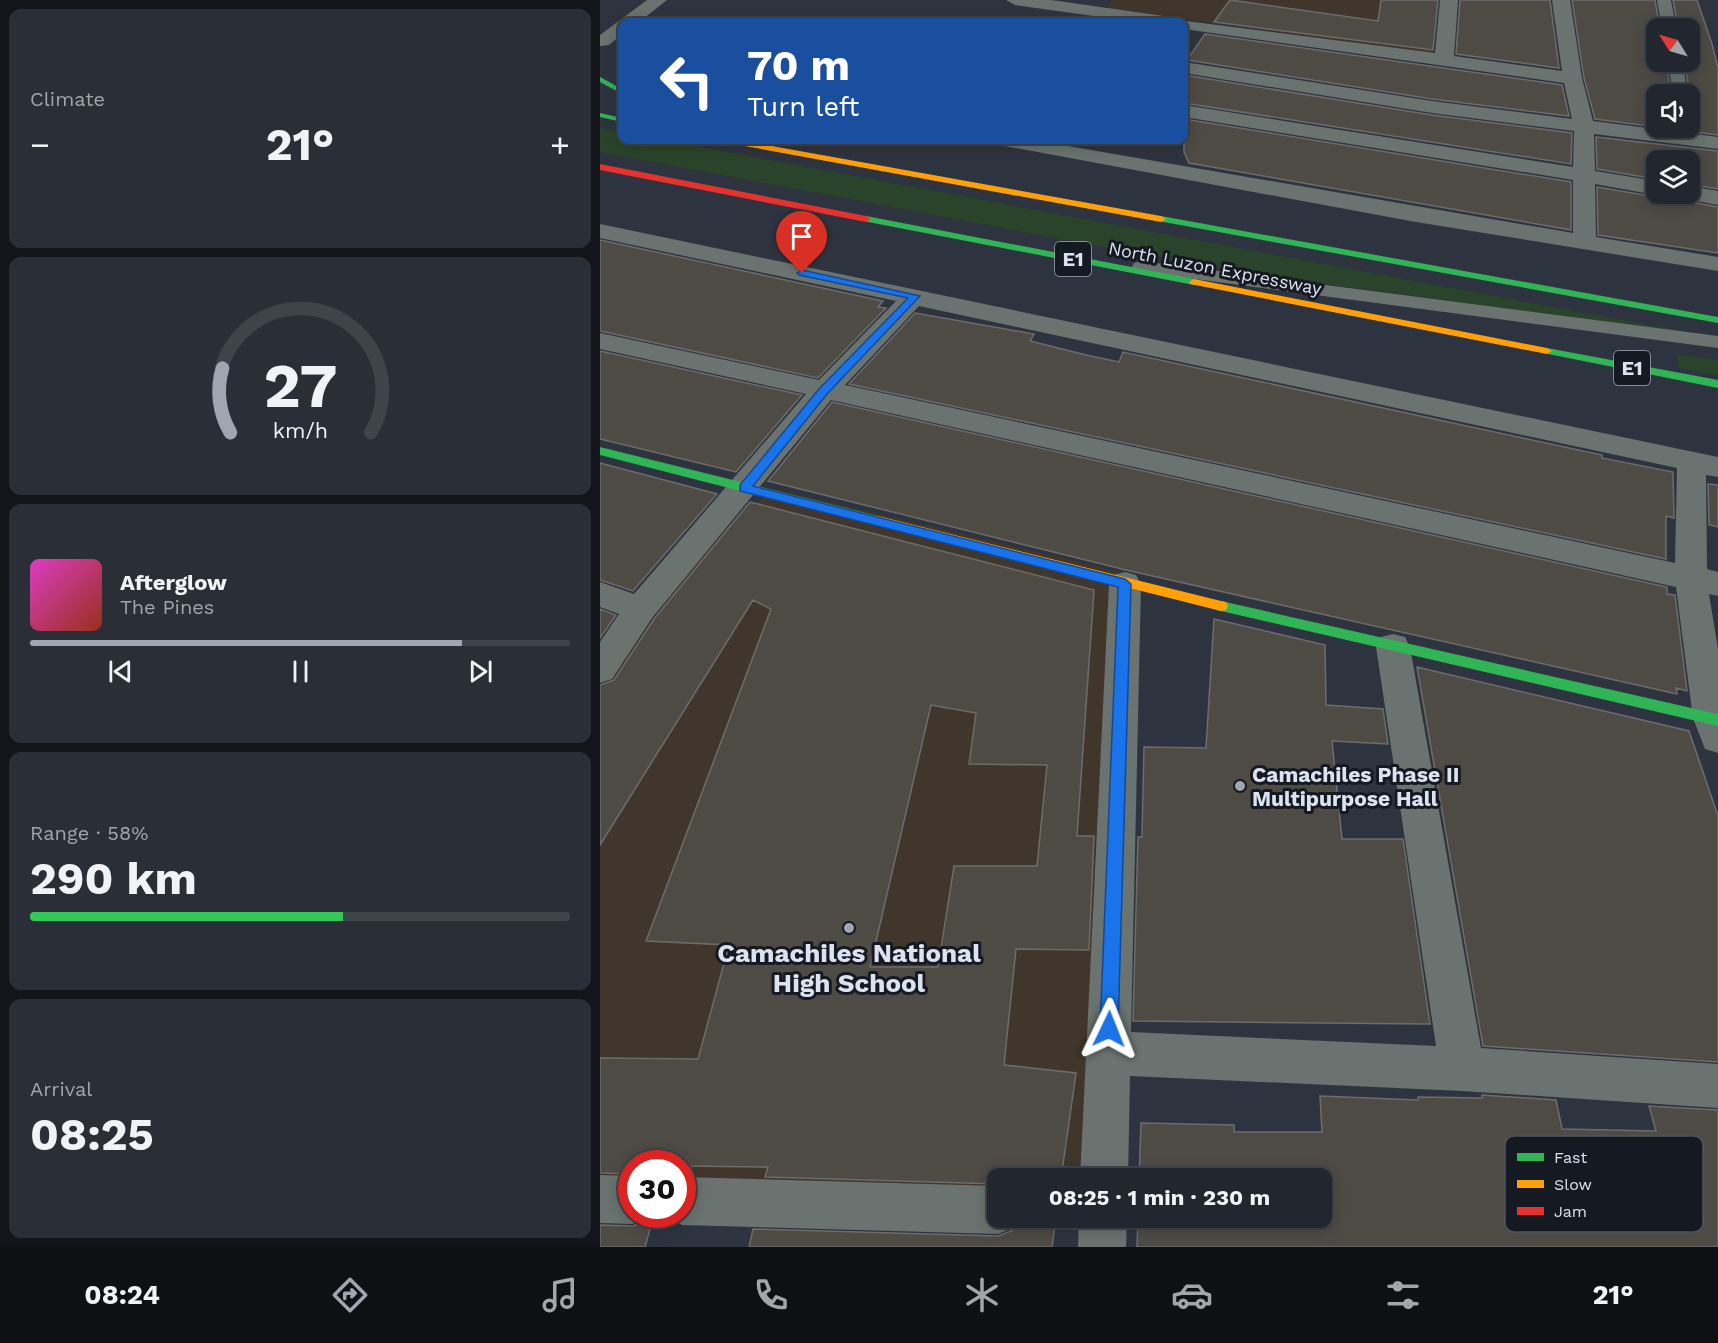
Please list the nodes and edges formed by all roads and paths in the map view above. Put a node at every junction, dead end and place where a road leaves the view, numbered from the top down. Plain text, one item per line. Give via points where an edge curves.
1 (658, 0) edge
2 (1015, 0) edge
3 (1449, 0) edge
4 (1561, 0) edge
5 (1664, 0) edge
6 (1101, 12) edge
7 (633, 18) edge
8 (1143, 18) edge
9 (1667, 18) edge
10 (1188, 25) edge
11 (618, 29) edge
12 (603, 41) dead end
13 (1444, 62) junction
14 (1188, 68) edge
15 (1572, 78) junction
16 (600, 79) edge
17 (618, 90) edge
18 (1188, 112) edge
19 (600, 115) edge
20 (618, 119) edge
21 (1584, 125) junction
22 (1646, 130) edge
23 (1700, 137) edge
24 (1718, 143) edge
25 (750, 144) edge
26 (770, 144) edge
27 (1034, 144) edge
28 (798, 153) junction
29 (600, 167) edge
30 (1586, 177) junction
31 (1646, 186) edge
32 (1700, 195) edge
33 (1718, 198) edge
34 (600, 231) edge
35 (1584, 243) junction
36 (1051, 255) junction
37 (1718, 264) edge
38 (915, 296) junction
39 (1718, 320) edge
40 (600, 341) edge
41 (1718, 342) edge
42 (1718, 384) edge
43 (823, 392) junction
44 (600, 451) edge
45 (1705, 465) edge
46 (744, 488) junction
47 (1704, 581) edge
48 (1125, 584) junction
49 (600, 594) edge
50 (639, 609) junction
51 (1394, 647) junction
52 (600, 669) edge
53 (1716, 726) edge
54 (1108, 1053) junction
55 (1462, 1069) junction
56 (1718, 1086) edge
57 (1104, 1168) edge
58 (600, 1199) edge
59 (618, 1200) edge
60 (696, 1201) edge
61 (987, 1210) edge
62 (1103, 1228) edge
63 (1102, 1247) edge

1 - 7 street
2 - 6 street
3 - 13 street
4 - 15 street
5 - 9 lane
6 - 8 street
10 - 13 street
11 - 12 street
13 - 15 street
14 - 21 street via 1421,105
15 - 21 street
16 - 17 main road
18 - 30 street
19 - 20 main road
21 - 22 street
21 - 30 street
23 - 24 street
25 - 28 main road, North Luzon Expressway
26 - 28 main road
27 - 35 street
28 - 39 main road, North Luzon Expressway
29 - 36 main road, North Luzon Expressway / E1
30 - 31 street
30 - 35 street
32 - 33 street
34 - 38 street
35 - 37 street
36 - 41 lane
36 - 42 main road, North Luzon Expressway / E1
38 - 43 street
38 - 45 street
40 - 43 street
43 - 46 street
43 - 47 street
44 - 46 main road
45 - 47 street
46 - 48 main road
46 - 50 street
47 - 53 street
48 - 51 main road
48 - 54 street
49 - 50 street
50 - 52 street
51 - 53 main road
51 - 55 street
54 - 55 street
54 - 57 street
55 - 56 street
58 - 59 street
60 - 61 street
62 - 63 street

